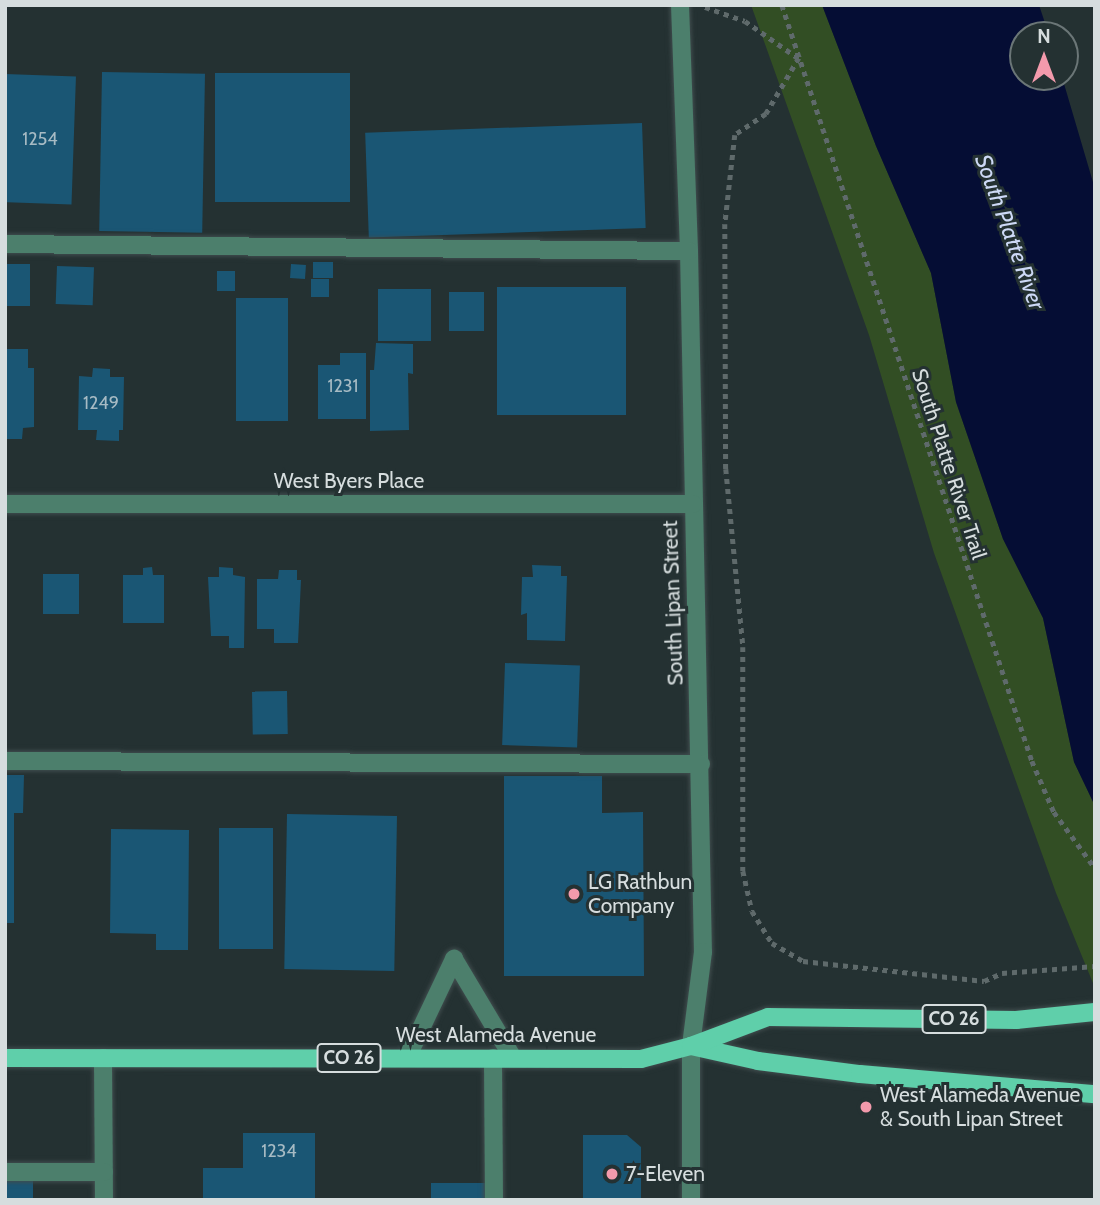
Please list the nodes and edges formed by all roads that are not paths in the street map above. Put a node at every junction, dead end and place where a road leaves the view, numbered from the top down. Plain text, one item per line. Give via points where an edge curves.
1 (680, 5) edge
2 (5, 244) edge
3 (690, 251) junction
4 (5, 504) edge
5 (693, 504) junction
6 (5, 761) edge
7 (701, 764) junction
8 (1095, 1012) edge
9 (691, 1046) junction
10 (5, 1058) edge
11 (103, 1058) junction
12 (407, 1058) junction
13 (493, 1058) junction
14 (513, 1058) junction
15 (1095, 1094) edge
16 (5, 1172) edge
17 (104, 1172) junction
18 (104, 1200) edge
19 (494, 1200) edge
20 (691, 1200) edge

1 - 3 street, South Lipan Street
2 - 3 street
3 - 5 street, South Lipan Street
4 - 5 street, West Byers Place
5 - 7 street, South Lipan Street
6 - 7 street
7 - 9 street, South Lipan Street via 703,952
8 - 9 main road, West Alameda Avenue / CO 26 via 1016,1020 768,1017
9 - 14 main road, West Alameda Avenue / CO 26 via 641,1059
9 - 15 main road, West Alameda Avenue / CO 26 via 860,1074
9 - 20 street, South Lipan Street
10 - 11 main road, West Alameda Avenue / CO 26
11 - 12 main road, West Alameda Avenue / CO 26
11 - 17 street
12 - 13 main road, West Alameda Avenue / CO 26
12 - 14 street via 454,959
13 - 14 main road, West Alameda Avenue / CO 26
13 - 19 street
16 - 17 street
17 - 18 street

